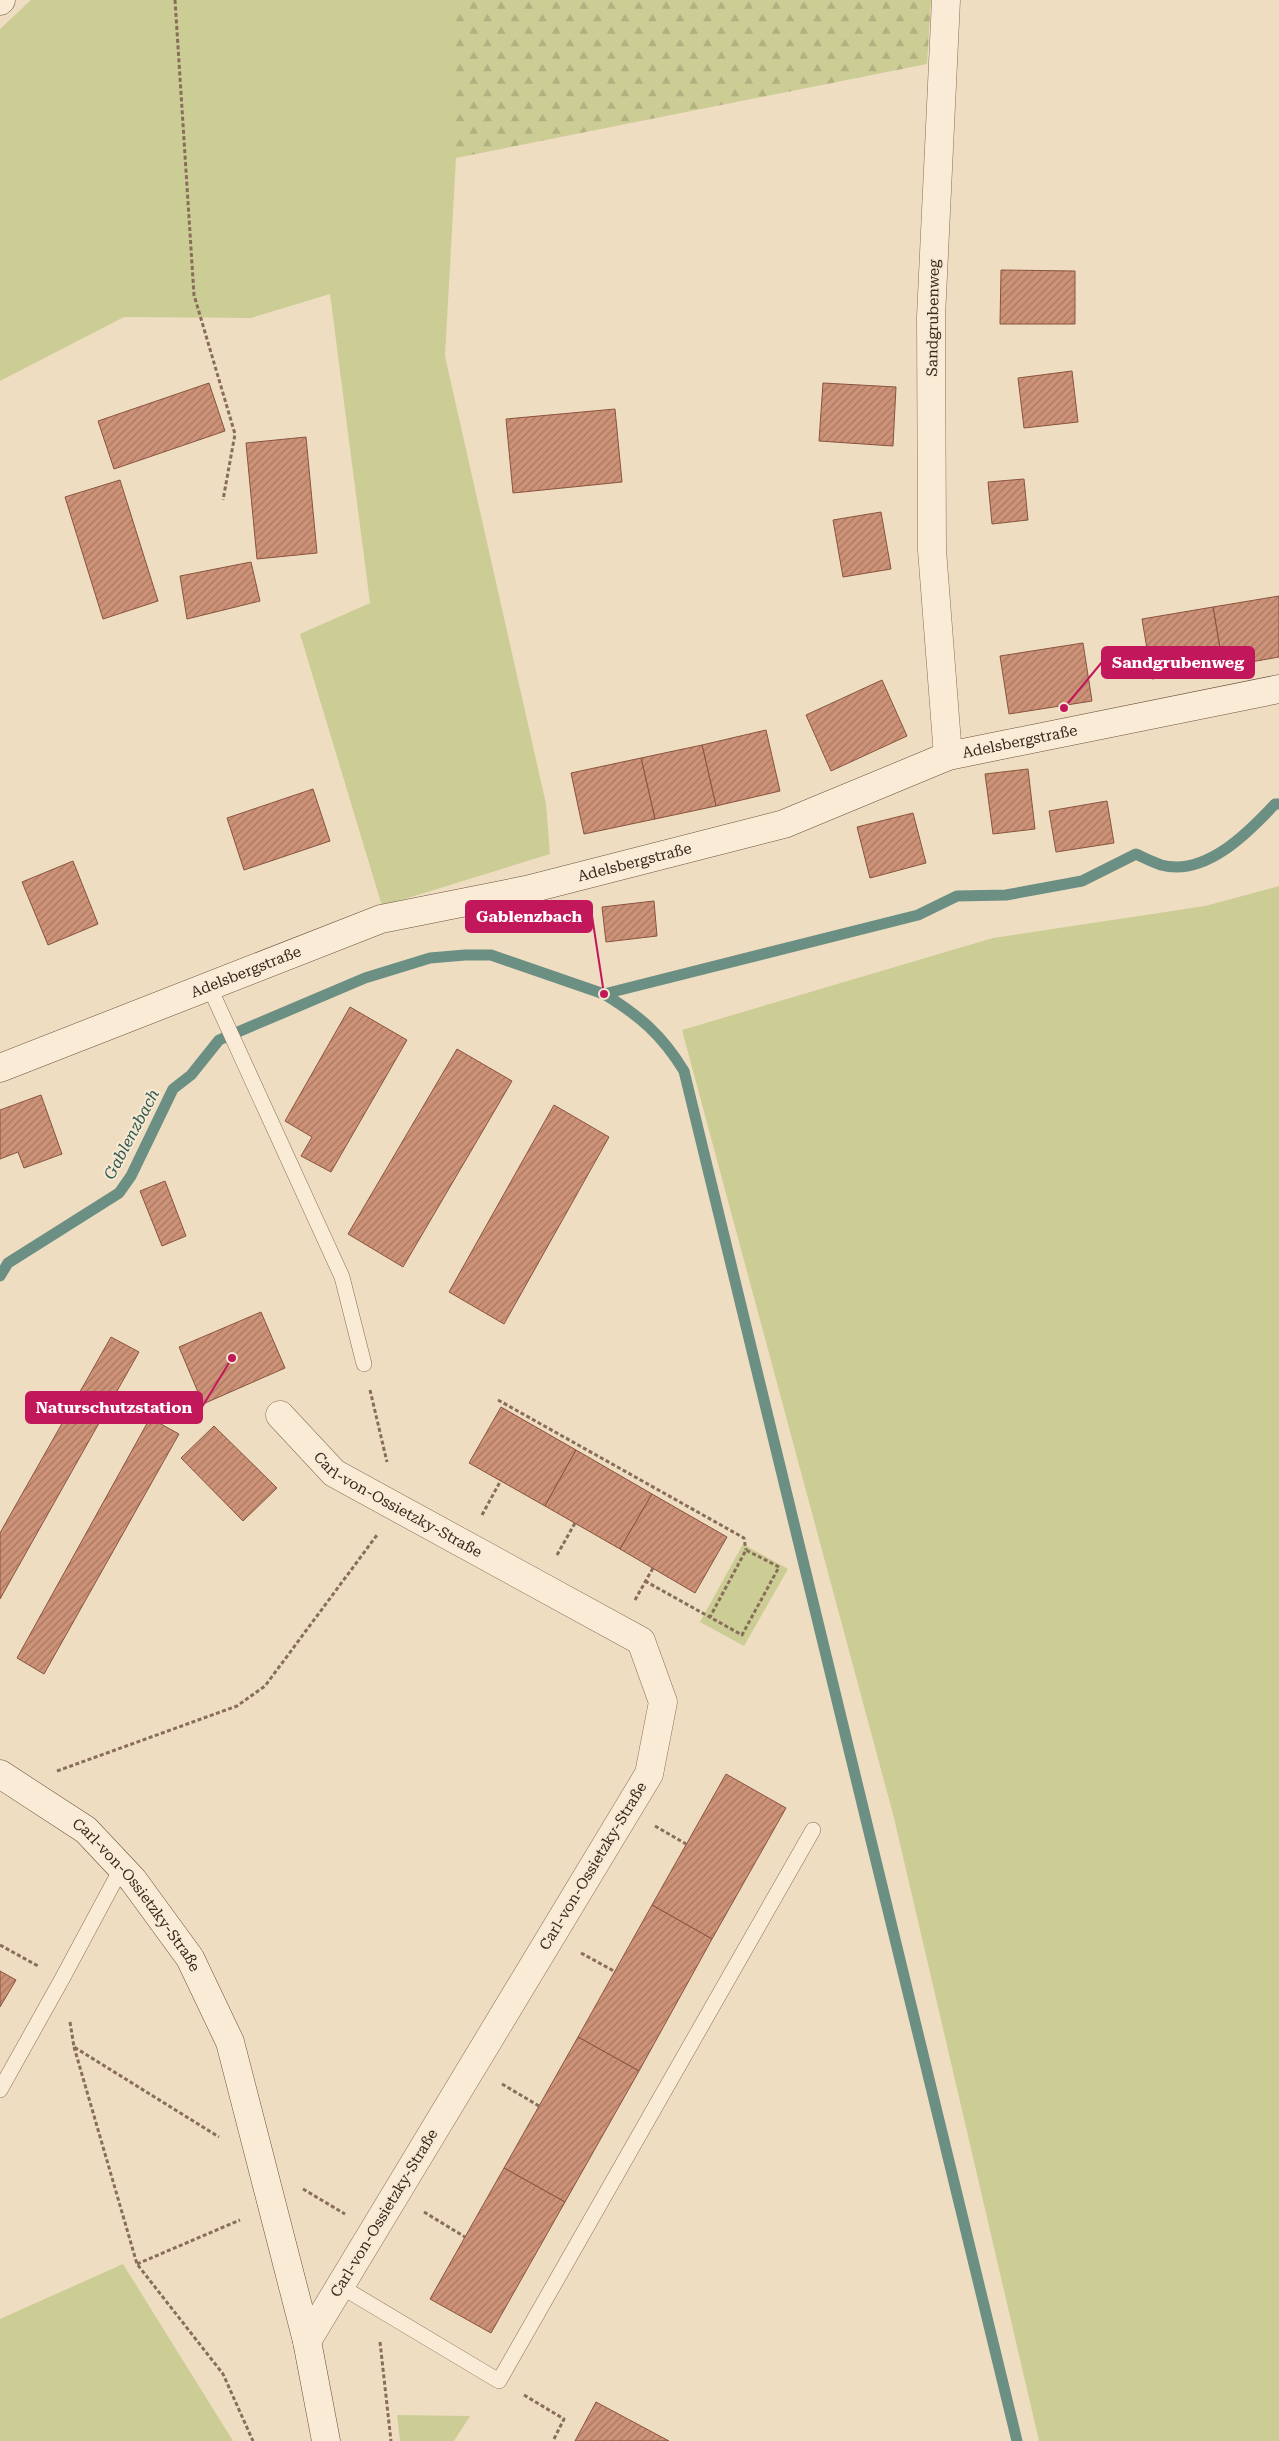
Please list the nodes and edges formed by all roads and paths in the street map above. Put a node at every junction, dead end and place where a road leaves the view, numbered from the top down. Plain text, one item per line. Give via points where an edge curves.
1 (175, 0) edge
2 (946, 0) edge
3 (223, 500) dead end
4 (1279, 689) edge
5 (948, 756) junction
6 (209, 986) junction
7 (0, 1068) edge
8 (364, 1364) joint
9 (498, 1400) dead end
10 (280, 1416) dead end
11 (501, 1480) dead end
12 (398, 1507) junction
13 (478, 1520) dead end
14 (575, 1523) dead end
15 (746, 1550) junction
16 (552, 1563) dead end
17 (653, 1568) dead end
18 (645, 1581) junction
19 (632, 1605) dead end
20 (710, 1617) junction
21 (9, 1779) edge
22 (649, 1822) dead end
23 (814, 1830) dead end
24 (686, 1844) dead end
25 (122, 1867) junction
26 (0, 1945) edge
27 (577, 1951) dead end
28 (614, 1971) dead end
29 (62, 1980) junction
30 (74, 2047) junction
31 (501, 2083) dead end
32 (0, 2090) edge
33 (539, 2106) dead end
34 (262, 2164) junction
35 (272, 2206) junction
36 (420, 2209) dead end
37 (373, 2231) junction
38 (465, 2237) dead end
39 (137, 2264) junction
40 (340, 2286) junction
41 (376, 2308) junction
42 (307, 2341) junction
43 (499, 2381) junction
44 (254, 2441) edge
45 (326, 2441) edge
46 (391, 2441) edge
47 (552, 2441) edge

1 - 3 path via 194,295 235,434
2 - 5 street, Sandgrubenweg via 931,318 932,540
4 - 5 street, Adelsbergstraße
5 - 6 street, Adelsbergstraße via 784,824 526,890 381,919
6 - 7 street, Adelsbergstraße
6 - 8 lane via 342,1277
8 - 12 path
9 - 15 path via 744,1538
10 - 12 street, Carl-von-Ossietzky-Straße via 334,1473
11 - 13 path
12 - 21 path via 265,1686 238,1706
12 - 37 street, Carl-von-Ossietzky-Straße via 641,1641 663,1702 649,1774
14 - 16 path
15 - 20 path
15 - 20 path via 779,1567 742,1635
17 - 18 path
18 - 19 path
18 - 20 path
21 - 25 street, Carl-von-Ossietzky-Straße via 86,1830
22 - 24 path
23 - 43 lane
25 - 29 lane
25 - 34 street, Carl-von-Ossietzky-Straße via 190,1958 230,2042
26 - 29 path
27 - 28 path
29 - 30 path
29 - 32 lane
30 - 34 path
30 - 39 path
31 - 33 path
34 - 35 street, Carl-von-Ossietzky-Straße
34 - 37 path
35 - 39 path
35 - 42 street, Carl-von-Ossietzky-Straße
36 - 38 path
37 - 40 street, Carl-von-Ossietzky-Straße
39 - 44 path via 222,2374
40 - 41 lane
40 - 42 street, Carl-von-Ossietzky-Straße
41 - 43 lane
41 - 46 path
42 - 45 street, Carl-von-Ossietzky-Straße
43 - 47 path via 564,2419

